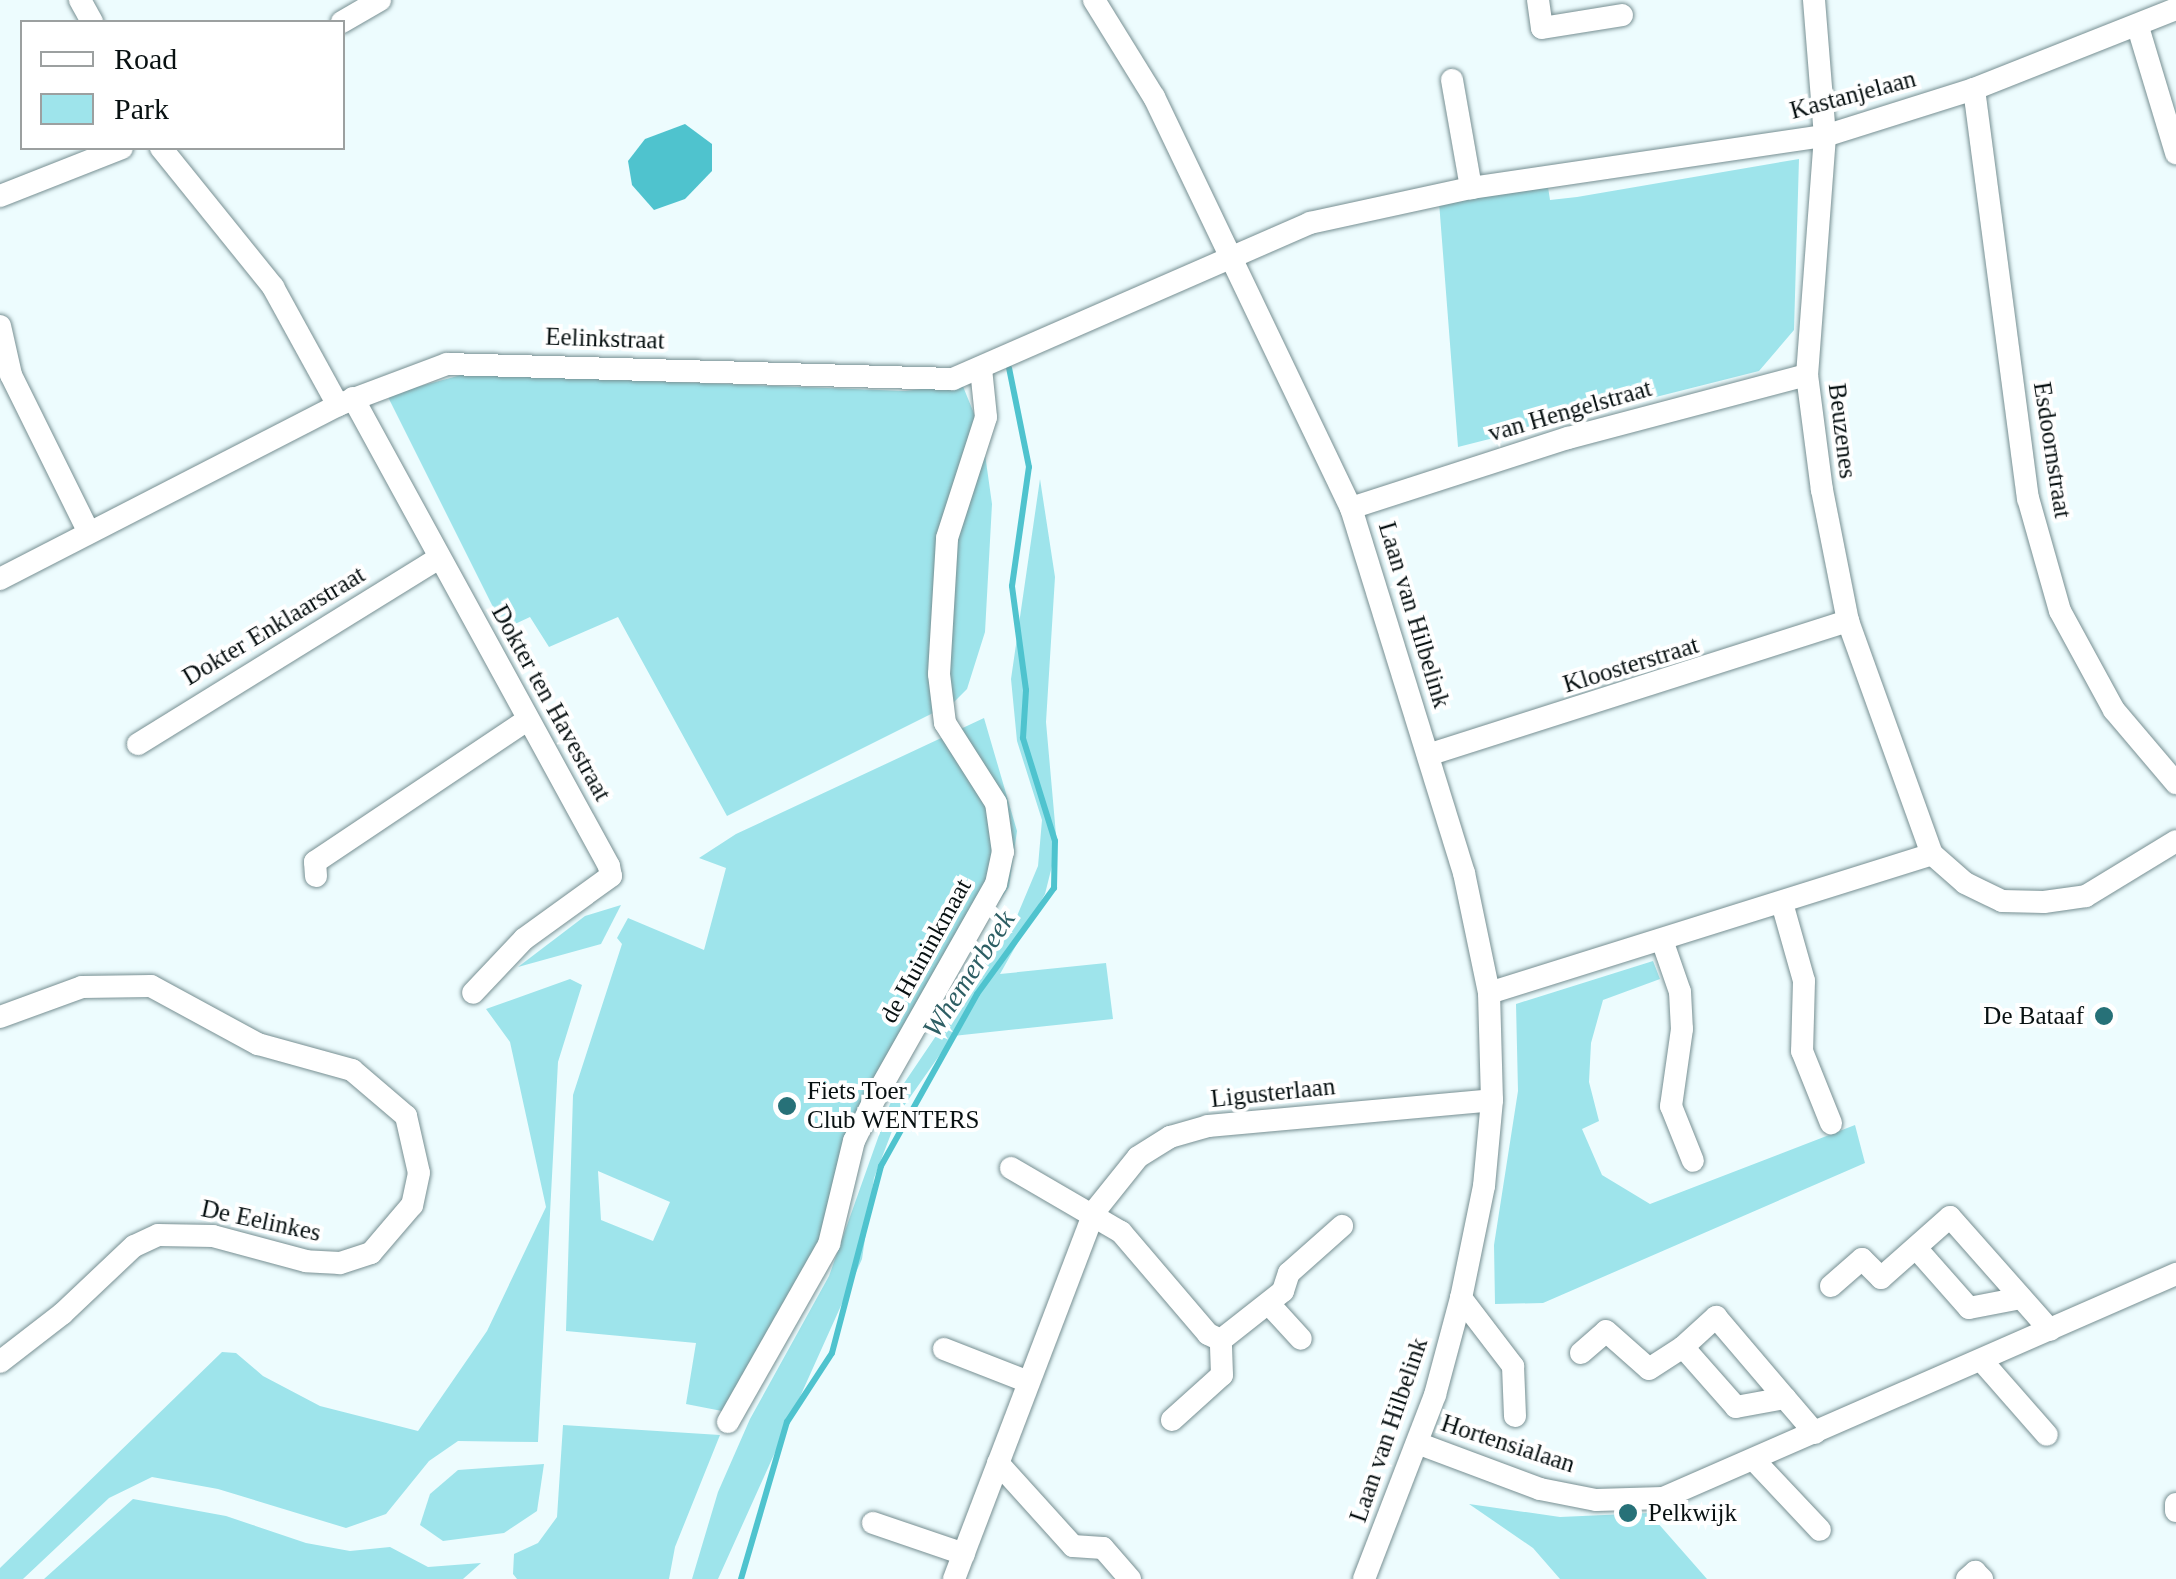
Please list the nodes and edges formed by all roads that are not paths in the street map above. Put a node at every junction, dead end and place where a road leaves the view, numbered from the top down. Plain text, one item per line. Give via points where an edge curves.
1 (380, 0) edge
2 (1094, 0) edge
3 (1538, 0) edge
4 (1814, 0) edge
5 (2176, 9) edge
6 (1622, 15) dead end
7 (345, 20) edge
8 (2138, 28) junction
9 (1452, 80) dead end
10 (1974, 89) junction
11 (1825, 136) junction
12 (117, 150) edge
13 (162, 150) edge
14 (2176, 153) edge
15 (1471, 188) junction
16 (0, 196) edge
17 (1231, 255) junction
18 (0, 326) edge
19 (981, 369) junction
20 (1807, 375) junction
21 (346, 401) junction
22 (1351, 508) junction
23 (86, 529) junction
24 (440, 558) junction
25 (0, 579) edge
26 (1848, 621) junction
27 (527, 720) junction
28 (138, 744) dead end
29 (1428, 755) junction
30 (2176, 783) edge
31 (2176, 841) edge
32 (1932, 854) junction
33 (316, 876) dead end
34 (1782, 904) junction
35 (1662, 940) junction
36 (473, 993) dead end
37 (1489, 993) junction
38 (0, 1017) edge
39 (1492, 1100) junction
40 (1831, 1124) dead end
41 (1694, 1161) dead end
42 (1011, 1168) dead end
43 (1094, 1212) junction
44 (1342, 1226) dead end
45 (1916, 1248) junction
46 (2176, 1274) edge
47 (1831, 1286) dead end
48 (1462, 1298) junction
49 (2021, 1298) junction
50 (1269, 1304) junction
51 (2050, 1330) junction
52 (1301, 1339) dead end
53 (1221, 1340) junction
54 (1683, 1347) junction
55 (944, 1350) dead end
56 (1581, 1353) dead end
57 (1982, 1361) junction
58 (0, 1362) edge
59 (1026, 1381) junction
60 (1785, 1398) junction
61 (1515, 1416) dead end
62 (1172, 1420) dead end
63 (728, 1422) dead end
64 (1815, 1433) junction
65 (2047, 1435) dead end
66 (1418, 1443) junction
67 (1754, 1460) junction
68 (998, 1463) junction
69 (873, 1523) dead end
70 (1820, 1530) dead end
71 (964, 1554) junction
72 (954, 1579) edge
73 (1130, 1579) edge
74 (1364, 1579) edge
75 (1967, 1579) edge
76 (1982, 1579) edge

1 - 7 street
2 - 17 street, Laan van Hilbelink via 1154,97
3 - 6 street via 1542,28
4 - 11 street, Beuzenes
5 - 8 street, Kastanjelaan
8 - 10 street, Kastanjelaan
8 - 14 street
9 - 15 street
10 - 11 street, Kastanjelaan
10 - 30 street, Esdoornstraat via 2028,498 2060,611 2114,710
11 - 15 street, Kastanjelaan
11 - 20 street, Beuzenes
12 - 16 street
13 - 21 street, Dokter ten Havestraat via 273,287
15 - 17 street, Kastanjelaan via 1310,223
17 - 19 street, Eelinkstraat
17 - 22 street, Laan van Hilbelink
18 - 23 street via 12,374
19 - 21 street, Eelinkstraat via 915,380 447,364
19 - 63 street, de Huininkmaat via 986,418 947,538 939,674 945,723 996,803 1002,852 996,884 876,1096 854,1141 829,1244
20 - 22 street, van Hengelstraat via 1568,438
20 - 26 street, Beuzenes
21 - 23 street, Eelinkstraat
21 - 24 street, Dokter ten Havestraat
22 - 29 street, Laan van Hilbelink
23 - 25 street, Eelinkstraat
24 - 27 street, Dokter ten Havestraat
24 - 28 street, Dokter Enklaarstraat
26 - 29 street, Kloosterstraat
26 - 32 street, Beuzenes
27 - 33 street via 315,862
27 - 36 street, Dokter ten Havestraat via 611,876 524,940
29 - 37 street, Laan van Hilbelink via 1464,873
31 - 32 street via 2086,896 2044,902 2002,901 1966,883
32 - 34 street
34 - 35 street
34 - 40 street via 1804,982 1802,1051
35 - 37 street
35 - 41 street via 1680,992 1672,1106
37 - 39 street, Laan van Hilbelink
38 - 58 street, De Eelinkes via 82,987 152,986 258,1044 352,1070 406,1116 418,1173 412,1205 370,1253 340,1263 306,1261 213,1236 158,1235 119,1258
39 - 43 street, Ligusterlaan via 1208,1126 1170,1137 1138,1157
39 - 48 street, Laan van Hilbelink
42 - 43 street
43 - 53 street via 1121,1232 1208,1334
43 - 59 street, Ligusterlaan
44 - 50 street via 1289,1273 1284,1291
45 - 47 street via 1881,1278 1862,1258
45 - 49 street via 1969,1308
45 - 49 street via 1950,1217
46 - 51 street, Hortensialaan
48 - 61 street via 1513,1366
48 - 66 street, Laan van Hilbelink
49 - 51 street
50 - 52 street
50 - 53 street
51 - 57 street, Hortensialaan
53 - 62 street via 1222,1375
54 - 56 street via 1650,1368 1606,1331
54 - 60 street via 1736,1407
54 - 60 street via 1716,1317
55 - 59 street
57 - 64 street, Hortensialaan
57 - 65 street
59 - 68 street, Ligusterlaan
60 - 64 street
64 - 67 street, Hortensialaan
66 - 67 street, Hortensialaan via 1540,1489 1596,1500 1664,1498
66 - 74 street, Laan van Hilbelink
67 - 70 street
68 - 71 street, Ligusterlaan
68 - 73 street via 1073,1546 1103,1548
69 - 71 street
71 - 72 street, Ligusterlaan
75 - 76 street via 1975,1572

